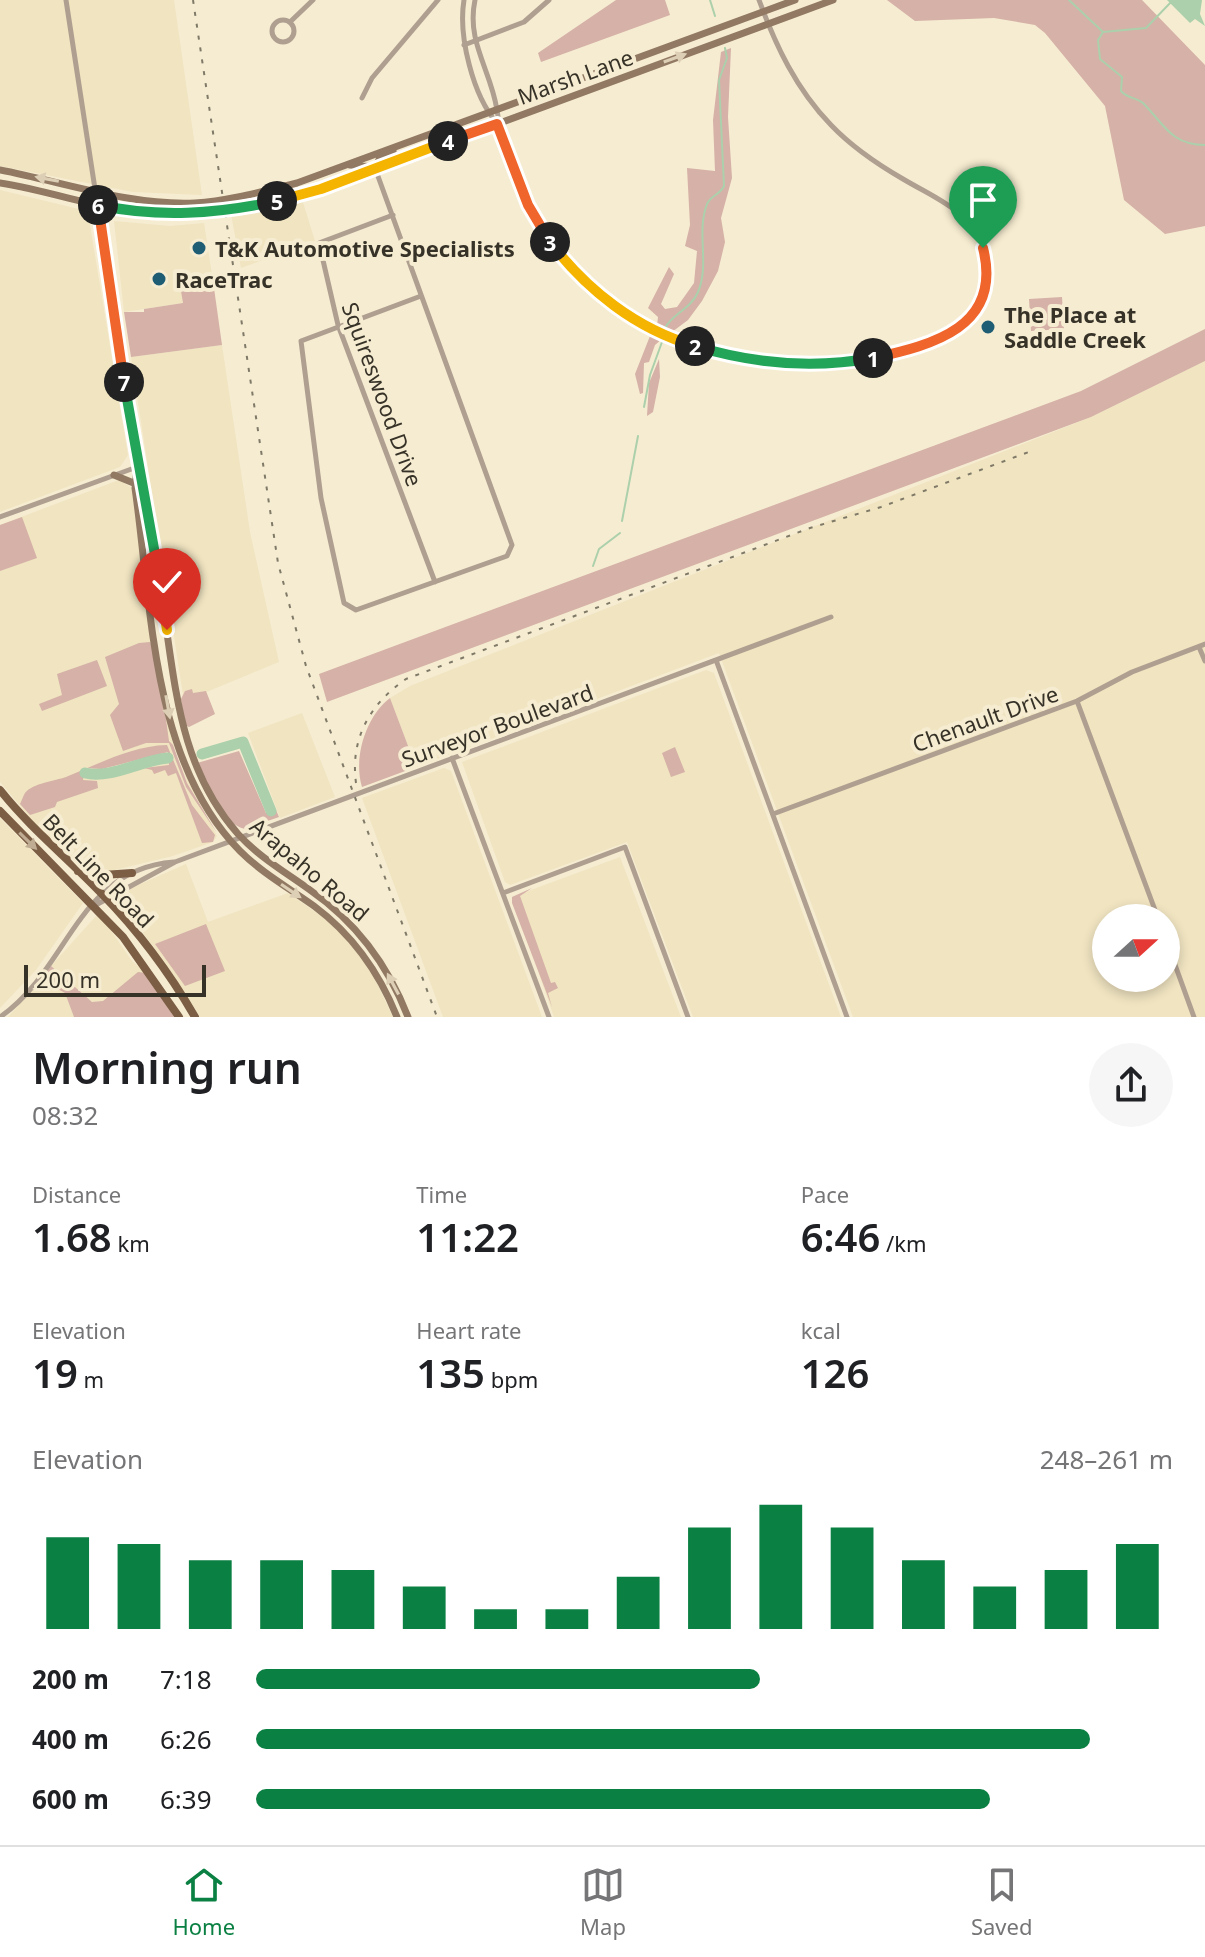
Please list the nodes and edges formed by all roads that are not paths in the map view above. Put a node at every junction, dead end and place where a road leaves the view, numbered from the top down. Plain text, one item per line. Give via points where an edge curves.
1 (66, 0) edge
2 (313, 0) edge
3 (438, 0) edge
4 (464, 0) edge
5 (475, 0) edge
6 (549, 0) edge
7 (759, 0) edge
8 (795, 0) edge
9 (833, 0) edge
10 (764, 12) junction
11 (290, 22) junction
12 (769, 24) junction
13 (474, 42) junction
14 (464, 45) junction
15 (362, 98) dead end
16 (497, 109) junction
17 (487, 112) junction
18 (497, 124) junction
19 (404, 142) junction
20 (342, 165) junction
21 (375, 167) junction
22 (0, 170) edge
23 (0, 183) edge
24 (95, 189) junction
25 (96, 205) junction
26 (393, 215) junction
27 (421, 296) junction
28 (338, 325) junction
29 (137, 467) junction
30 (114, 475) junction
31 (136, 484) junction
32 (0, 517) edge
33 (435, 582) junction
34 (831, 617) dead end
35 (1202, 646) edge
36 (716, 660) junction
37 (1205, 661) edge
38 (1077, 701) junction
39 (452, 758) junction
40 (0, 790) edge
41 (0, 811) edge
42 (773, 814) junction
43 (241, 838) junction
44 (231, 841) junction
45 (175, 862) junction
46 (78, 871) junction
47 (132, 873) junction
48 (100, 892) junction
49 (503, 893) junction
50 (108, 899) junction
51 (1153, 904) edge
52 (94, 906) junction
53 (345, 918) junction
54 (338, 926) junction
55 (1180, 978) edge
56 (183, 996) junction
57 (171, 1003) junction
58 (0, 1017) edge
59 (179, 1017) edge
60 (195, 1017) edge
61 (397, 1017) edge
62 (408, 1017) edge
63 (549, 1017) edge
64 (688, 1017) edge
65 (847, 1017) edge
66 (1194, 1017) edge

1 - 24 street
2 - 11 street
3 - 15 street via 372,78
4 - 14 street
5 - 13 street
6 - 13 street via 524,22
7 - 10 street
8 - 10 main road, Marsh Lane
9 - 12 main road, Marsh Lane
10 - 12 street
10 - 16 main road, Marsh Lane
11 - 11 street via 273,25 279,42 294,34
18 -> 12 main road, Marsh Lane
12 - 18 street via 791,73 831,125 877,162 950,203 973,226 987,274 978,306 952,335 895,354 819,365 762,363 668,336 611,305 556,250 531,211
13 - 14 street
13 - 16 street
14 - 17 street
16 - 17 main road, Marsh Lane
16 - 18 street
17 - 18 street
17 - 19 main road, Marsh Lane
18 - 21 main road, Marsh Lane
19 - 20 main road, Marsh Lane
19 - 21 main road
20 - 21 main road
20 - 24 main road, Marsh Lane via 272,189 194,203 137,199
21 - 25 main road, Marsh Lane via 301,196 196,215
21 - 26 street
24 -> 22 main road, Marsh Lane
23 - 25 main road, Marsh Lane
24 - 25 main road, Arapaho Road
25 - 29 main road, Arapaho Road
26 - 27 street
26 - 28 street, Squireswood Drive via 319,243
27 - 28 street
27 - 33 street via 512,545 507,556
28 - 33 street, Squireswood Drive
28 - 33 street via 308,336 300,350 344,603 356,610
29 - 30 street
29 - 31 main road, Arapaho Road
29 - 43 main road, Arapaho Road via 146,488 183,732 209,796
30 - 31 main road
30 - 32 street
31 -> 44 main road, Arapaho Road via 154,631 176,748 199,797
34 - 36 street, Surveyor Boulevard
35 - 37 street
35 - 38 street, Chenault Drive via 1132,672
36 - 39 street, Surveyor Boulevard
36 - 42 street
38 - 42 street, Chenault Drive
38 - 51 street
39 - 43 street, Surveyor Boulevard
39 - 49 street
40 - 46 main road, Belt Line Road
41 -> 52 main road, Belt Line Road
42 - 65 street
43 - 44 street, Surveyor Boulevard
43 - 53 main road, Arapaho Road
44 - 45 street, Surveyor Boulevard
44 -> 54 main road, Arapaho Road
45 - 47 street, Surveyor Boulevard
45 - 50 street, Surveyor Boulevard
46 - 47 main road
46 - 48 main road, Belt Line Road
47 - 48 street, Surveyor Boulevard
48 - 50 main road, Belt Line Road
48 - 52 street, Surveyor Boulevard
49 - 63 street
49 - 64 street via 625,847
50 - 52 street, Surveyor Boulevard
50 - 56 main road, Belt Line Road
52 - 57 main road, Belt Line Road
52 - 58 street, Surveyor Boulevard via 32,986
53 - 54 main road
62 -> 53 main road, Arapaho Road via 389,974
54 - 61 main road, Arapaho Road via 368,961
55 - 66 street
56 - 57 main road
56 - 60 main road, Belt Line Road
57 - 59 main road, Belt Line Road

